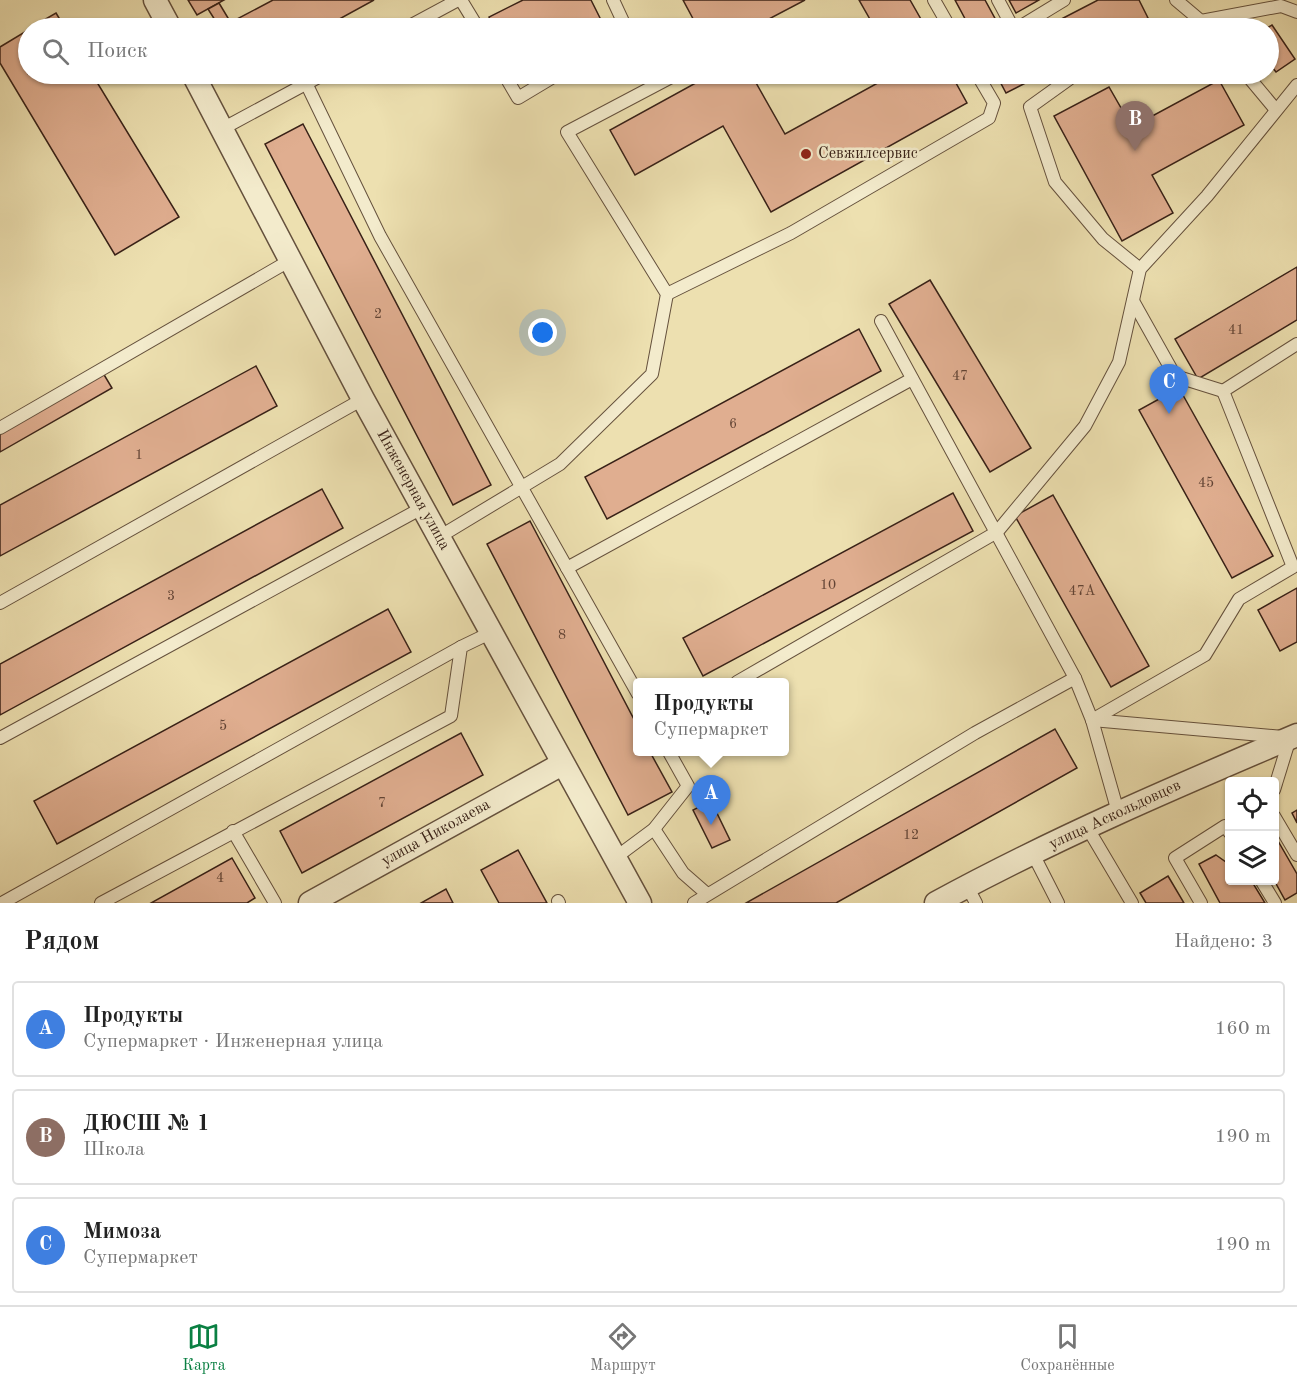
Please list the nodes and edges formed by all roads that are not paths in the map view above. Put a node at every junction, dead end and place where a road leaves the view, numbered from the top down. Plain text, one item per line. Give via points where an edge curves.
1 (155, 0) edge
2 (459, 0) edge
3 (613, 0) edge
4 (934, 0) edge
5 (998, 0) edge
6 (1064, 0) edge
7 (1176, 0) edge
8 (1297, 4) edge
9 (1281, 6) junction
10 (1297, 12) edge
11 (165, 18) edge
12 (425, 18) edge
13 (471, 18) edge
14 (621, 18) edge
15 (944, 18) edge
16 (1010, 18) edge
17 (1033, 18) edge
18 (1196, 18) edge
19 (1232, 18) edge
20 (199, 84) edge
21 (304, 84) edge
22 (306, 84) edge
23 (510, 84) edge
24 (541, 84) edge
25 (658, 84) edge
26 (983, 84) edge
27 (1062, 84) edge
28 (1254, 84) edge
29 (1297, 85) edge
30 (1276, 110) junction
31 (222, 129) junction
32 (289, 261) junction
33 (1140, 269) junction
34 (667, 294) junction
35 (1133, 301) junction
36 (881, 321) dead end
37 (1297, 344) edge
38 (912, 379) junction
39 (1223, 390) junction
40 (363, 399) junction
41 (0, 428) edge
42 (521, 489) junction
43 (422, 508) junction
44 (997, 532) junction
45 (439, 537) junction
46 (1295, 566) edge
47 (567, 568) junction
48 (0, 603) edge
49 (490, 633) junction
50 (461, 647) junction
51 (744, 678) edge
52 (1075, 678) junction
53 (633, 685) edge
54 (1092, 720) junction
55 (0, 738) edge
56 (1295, 739) edge
57 (671, 756) edge
58 (562, 764) junction
59 (1279, 780) edge
60 (1118, 812) junction
61 (1279, 823) edge
62 (1087, 827) junction
63 (654, 829) junction
64 (233, 831) junction
65 (1229, 831) edge
66 (1032, 852) junction
67 (1297, 855) edge
68 (615, 858) junction
69 (1263, 885) edge
70 (707, 894) junction
71 (971, 895) edge
72 (2, 903) edge
73 (101, 903) edge
74 (275, 903) edge
75 (310, 903) edge
76 (640, 903) edge
77 (694, 903) edge
78 (936, 903) edge
79 (1058, 903) edge
80 (1132, 903) edge
81 (1201, 903) edge
82 (1275, 903) edge

1 - 11 street
2 - 12 lane
2 - 13 lane
3 - 14 lane
4 - 15 lane
5 - 16 lane
6 - 17 lane
7 - 18 lane
8 - 9 lane
9 - 10 lane
9 - 19 lane
20 - 31 street, Инженерная улица
21 - 31 lane
22 - 42 lane via 380,236
23 - 24 lane via 518,98
25 - 34 lane via 567,132
26 - 34 lane via 994,103 989,118 791,233
27 - 33 lane via 1030,107 1055,182 1102,239
28 - 30 lane
29 - 30 lane
30 - 33 lane via 1207,196
31 - 32 street, Инженерная улица
32 - 40 street, Инженерная улица
32 - 41 lane
33 - 35 lane
34 - 42 lane via 652,374 560,464
35 - 39 lane via 1175,376
35 - 44 lane via 1119,362 1085,426
36 - 38 lane
37 - 39 lane
38 - 44 lane
38 - 47 lane
39 - 46 lane
40 - 43 street, Инженерная улица
40 - 48 lane
42 - 45 lane
42 - 47 lane
43 - 45 street, Инженерная улица
43 - 55 lane
44 - 51 lane
44 - 52 lane
45 - 49 street, Инженерная улица
46 - 54 lane via 1239,598 1204,655
47 - 53 lane
49 - 50 lane
49 - 58 street, Инженерная улица
50 - 64 lane via 451,716
50 - 72 lane
52 - 54 lane
52 - 70 lane via 993,722
54 - 56 lane
54 - 60 lane
56 - 59 lane
56 - 60 street, улица Аскольдовцев
57 - 63 lane via 688,786
58 - 68 street, Инженерная улица
58 - 75 street, улица Николаева
60 - 62 street, улица Аскольдовцев
61 - 67 lane
62 - 66 street, улица Аскольдовцев
62 - 80 lane
63 - 68 lane
63 - 70 lane via 683,873
64 - 73 lane
64 - 74 lane
65 - 81 lane via 1225,826 1175,858
66 - 71 street, улица Аскольдовцев
66 - 79 lane
68 - 76 street, Инженерная улица
69 - 82 lane
70 - 77 lane
71 - 78 street, улица Аскольдовцев

